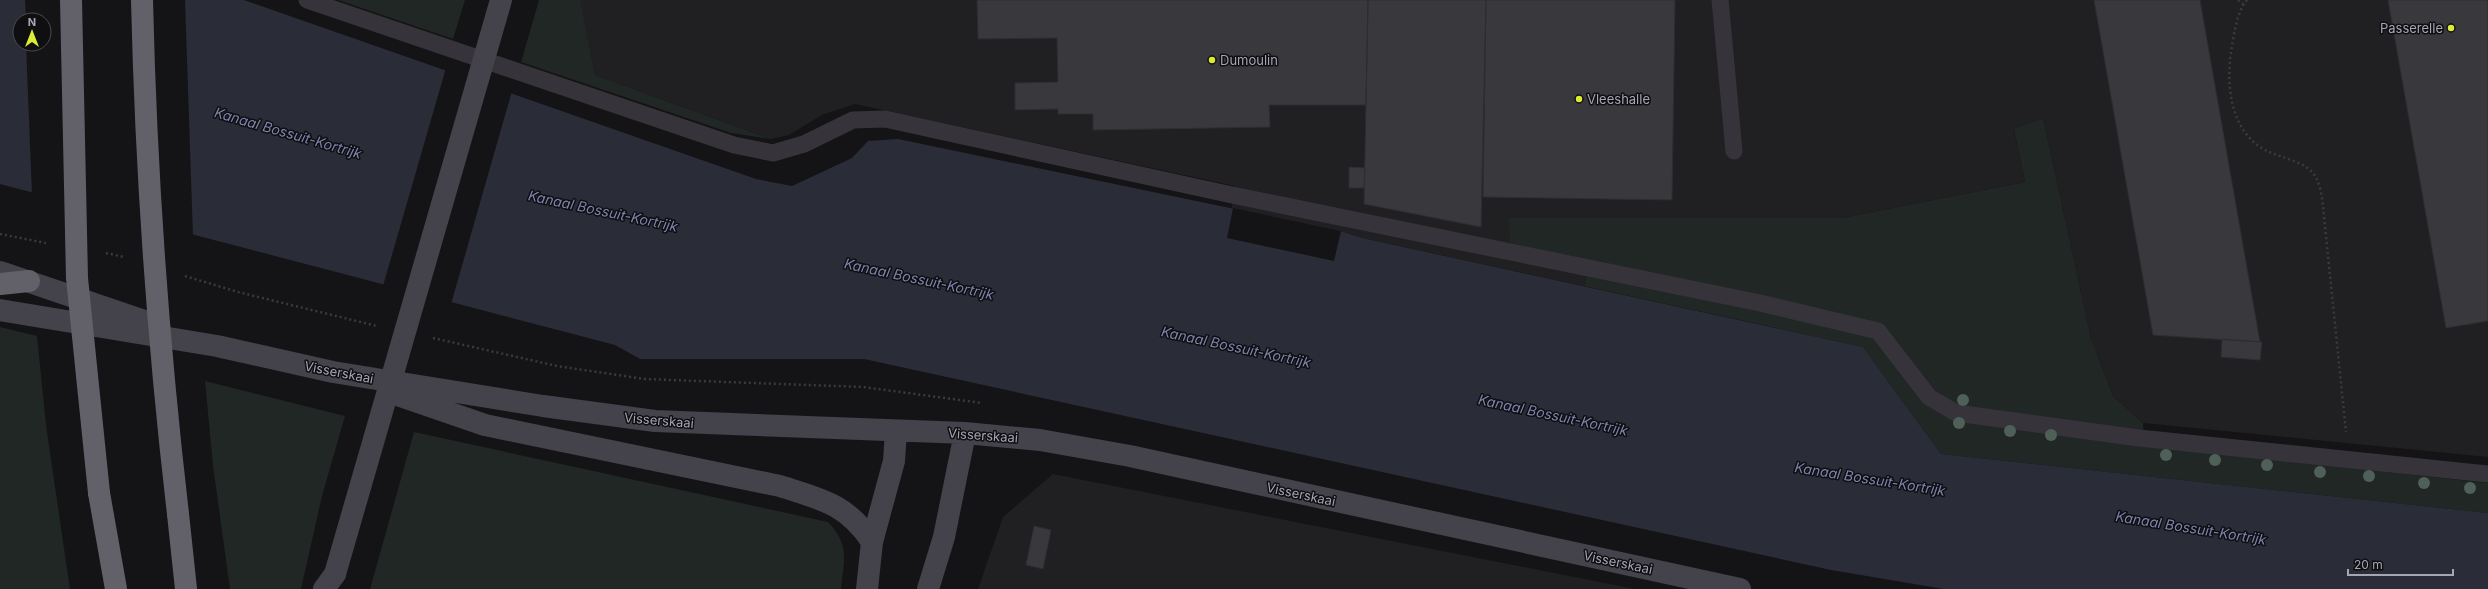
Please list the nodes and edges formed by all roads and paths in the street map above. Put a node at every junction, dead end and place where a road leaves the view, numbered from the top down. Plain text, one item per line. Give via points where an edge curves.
1 (71, 0) edge
2 (142, 0) edge
3 (307, 0) edge
4 (501, 0) edge
5 (1720, 0) edge
6 (2238, 0) edge
7 (2247, 0) edge
8 (2243, 4) junction
9 (1734, 151) dead end
10 (0, 234) edge
11 (50, 243) dead end
12 (104, 253) dead end
13 (127, 258) dead end
14 (0, 272) edge
15 (179, 274) dead end
16 (29, 281) junction
17 (0, 284) edge
18 (0, 310) edge
19 (379, 326) dead end
20 (431, 338) dead end
21 (217, 346) junction
22 (333, 372) junction
23 (610, 375) dead end
24 (896, 431) junction
25 (965, 433) junction
26 (2348, 459) junction
27 (2488, 474) edge
28 (872, 542) junction
29 (333, 584) edge
30 (116, 589) edge
31 (186, 589) edge
32 (867, 589) edge
33 (928, 589) edge
34 (1740, 589) edge

1 - 30 highway, bridge via 77,278 99,493
2 - 31 highway, bridge via 145,120 154,277 163,386
3 - 26 lane via 734,144 774,153 804,144 853,120 885,119 1232,195 1760,303 1878,331 1929,397 1956,413 2139,438
4 - 29 street, bridge
5 - 9 lane
6 - 8 path
7 - 8 path
8 - 26 path via 2234,32 2230,64 2231,96 2236,118 2246,136 2264,149 2301,164 2311,171 2318,181 2322,197
10 - 11 path
12 - 13 path
14 - 16 street, Visserskaai
15 - 19 path via 238,292
16 - 17 highway
16 - 21 street, Visserskaai
18 - 21 street, Visserskaai
20 - 23 path
21 - 22 street, Visserskaai
22 - 24 street, Visserskaai via 543,406 655,421
22 - 28 street via 485,425 780,486 815,497 847,512 861,525
24 - 25 street, Visserskaai
24 - 28 street via 894,461
25 - 33 street via 944,537
25 - 34 street, Visserskaai via 1026,438 1130,456
26 - 27 lane
28 - 32 street

